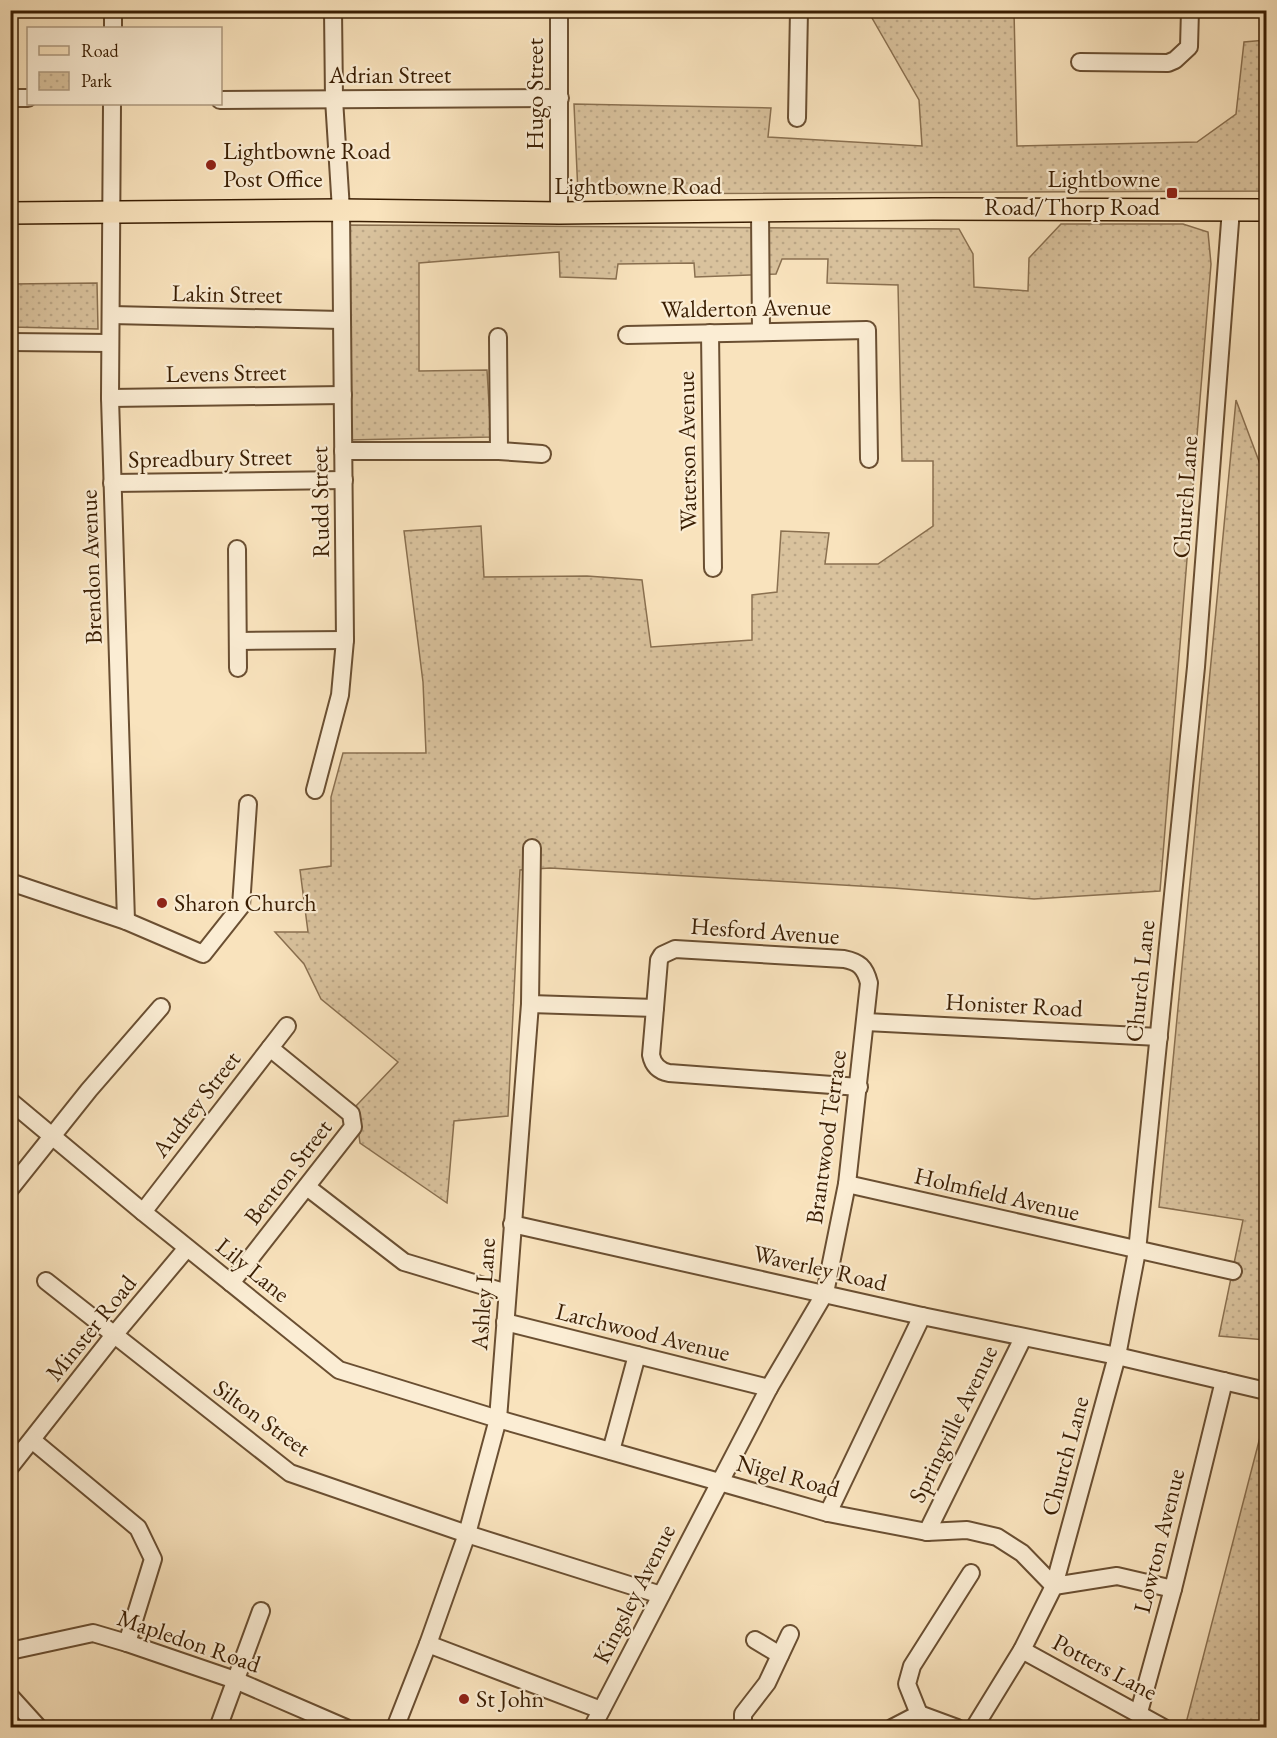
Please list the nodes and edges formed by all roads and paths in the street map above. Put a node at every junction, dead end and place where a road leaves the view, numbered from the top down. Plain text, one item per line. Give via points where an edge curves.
1 (113, 10) edge
2 (333, 10) edge
3 (559, 10) edge
4 (799, 10) edge
5 (1190, 10) edge
6 (113, 27) edge
7 (1080, 62) dead end
8 (10, 98) edge
9 (27, 98) edge
10 (560, 98) junction
11 (334, 99) junction
12 (222, 100) edge
13 (112, 105) edge
14 (797, 118) dead end
15 (1231, 209) junction
16 (341, 210) junction
17 (1266, 210) edge
18 (760, 211) junction
19 (111, 212) junction
20 (10, 213) edge
21 (559, 213) junction
22 (111, 315) junction
23 (342, 320) junction
24 (760, 332) junction
25 (710, 333) junction
26 (627, 335) dead end
27 (498, 337) dead end
28 (10, 342) edge
29 (110, 343) junction
30 (343, 395) junction
31 (110, 398) junction
32 (344, 451) junction
33 (500, 451) junction
34 (542, 454) dead end
35 (869, 459) dead end
36 (344, 480) junction
37 (112, 483) junction
38 (237, 549) dead end
39 (713, 568) dead end
40 (345, 640) junction
41 (238, 641) junction
42 (238, 668) dead end
43 (315, 790) dead end
44 (248, 804) dead end
45 (532, 848) dead end
46 (10, 882) edge
47 (126, 921) junction
48 (530, 1004) junction
49 (161, 1007) dead end
50 (654, 1008) junction
51 (866, 1022) junction
52 (287, 1026) dead end
53 (1159, 1037) junction
54 (270, 1048) junction
55 (859, 1087) junction
56 (10, 1101) edge
57 (53, 1136) junction
58 (847, 1184) junction
59 (307, 1188) junction
60 (10, 1189) edge
61 (143, 1212) junction
62 (513, 1224) junction
63 (187, 1248) junction
64 (1137, 1251) junction
65 (1233, 1271) dead end
66 (46, 1281) dead end
67 (231, 1283) junction
68 (507, 1293) junction
69 (825, 1293) junction
70 (922, 1316) junction
71 (505, 1322) junction
72 (114, 1335) junction
73 (1023, 1338) junction
74 (637, 1355) junction
75 (1117, 1356) junction
76 (1224, 1381) junction
77 (769, 1388) junction
78 (1266, 1391) edge
79 (498, 1419) junction
80 (32, 1440) junction
81 (611, 1451) junction
82 (10, 1467) edge
83 (719, 1482) junction
84 (828, 1513) junction
85 (927, 1532) junction
86 (466, 1534) junction
87 (971, 1573) dead end
88 (1054, 1586) junction
89 (1173, 1589) junction
90 (661, 1595) junction
91 (261, 1611) dead end
92 (790, 1634) dead end
93 (755, 1640) dead end
94 (127, 1643) junction
95 (428, 1644) junction
96 (1022, 1650) junction
97 (10, 1651) edge
98 (780, 1654) junction
99 (236, 1680) junction
100 (10, 1696) edge
101 (601, 1710) junction
102 (1139, 1713) junction
103 (919, 1714) junction
104 (34, 1726) edge
105 (218, 1728) edge
106 (346, 1728) edge
107 (395, 1728) edge
108 (592, 1728) edge
109 (743, 1728) edge
110 (891, 1728) edge
111 (957, 1728) edge
112 (974, 1728) edge
113 (1164, 1728) edge

1 - 6 street
2 - 11 street, Rudd Street
3 - 10 street, Hugo Street
4 - 14 street
5 - 7 street via 1189,47 1175,60
8 - 9 street
10 - 11 street, Adrian Street
10 - 21 street, Hugo Street
11 - 12 street, Adrian Street
11 - 16 street, Rudd Street
13 - 19 street, Brendon Avenue
15 - 17 main road, Lightbowne Road
15 - 18 main road, Lightbowne Road
15 - 53 street, Church Lane via 1196,667
16 - 19 main road, Lightbowne Road
16 - 21 main road, Lightbowne Road
16 - 23 street, Rudd Street
18 - 21 main road, Lightbowne Road
18 - 24 street
19 - 20 main road, Lightbowne Road
19 - 22 street, Brendon Avenue
22 - 23 street, Lakin Street
22 - 29 street, Brendon Avenue
23 - 30 street, Rudd Street
24 - 25 street, Walderton Avenue
24 - 35 street, Walderton Avenue via 867,330
25 - 26 street, Walderton Avenue
25 - 39 street, Waterson Avenue
27 - 33 street
28 - 29 street
29 - 31 street, Brendon Avenue
30 - 31 street, Levens Street
30 - 32 street, Rudd Street
31 - 37 street, Brendon Avenue
32 - 33 street
32 - 36 street, Rudd Street
33 - 34 street
36 - 37 street, Spreadbury Street
36 - 40 street, Rudd Street
37 - 47 street, Brendon Avenue
38 - 41 street
40 - 41 street
40 - 43 street, Rudd Street via 340,695
41 - 42 street
44 - 47 street via 241,906 203,954
45 - 48 street, Ashley Lane
46 - 47 street
48 - 50 street
48 - 62 street, Ashley Lane
49 - 57 street
50 - 51 street, Hesford Avenue via 658,960 675,950 844,959 862,966 867,974
50 - 55 street via 651,1055 662,1072
51 - 53 street, Honister Road
51 - 55 street, Brantwood Terrace
52 - 54 street, Audrey Street
53 - 64 street, Church Lane
54 - 59 street, Benton Street via 351,1114 353,1127
54 - 61 street, Audrey Street
55 - 58 street, Brantwood Terrace
56 - 57 street, Lily Lane
57 - 60 street
57 - 61 street, Lily Lane
58 - 64 street, Holmfield Avenue
58 - 69 street, Brantwood Terrace
59 - 67 street, Benton Street
59 - 68 street via 404,1262
61 - 63 street, Lily Lane
62 - 68 street, Ashley Lane
62 - 69 street, Waverley Road
63 - 67 street, Lily Lane
63 - 72 street, Minster Road
64 - 65 street, Holmfield Avenue
64 - 75 street, Church Lane
66 - 72 street, Silton Street
67 - 79 street, Lily Lane via 339,1370
68 - 71 street, Ashley Lane
69 - 70 street, Waverley Road
69 - 77 street, Brantwood Terrace
70 - 73 street, Waverley Road
70 - 84 street
71 - 74 street, Larchwood Avenue
71 - 79 street, Ashley Lane
72 - 80 street, Minster Road
72 - 86 street, Silton Street via 290,1473
73 - 75 street, Waverley Road
73 - 85 street, Springville Avenue
74 - 77 street, Larchwood Avenue
74 - 81 street
75 - 76 street, Waverley Road
75 - 88 street, Church Lane
76 - 78 street, Waverley Road
76 - 89 street, Lowton Avenue
77 - 83 street, Brantwood Terrace
79 - 81 street, Nigel Road
79 - 86 street, Ashley Lane
80 - 82 street, Minster Road
80 - 94 street via 138,1528 153,1559
81 - 83 street, Nigel Road
83 - 84 street, Nigel Road
83 - 90 street, Kingsley Avenue
84 - 85 street, Nigel Road
85 - 88 street, Nigel Road via 967,1530 997,1537 1022,1553
86 - 90 street, Silton Street
86 - 95 street, Ashley Lane
87 - 103 street via 912,1666 907,1684
88 - 89 street via 1117,1576
88 - 96 street, Church Lane
89 - 102 street, Lowton Avenue
90 - 101 street, Kingsley Avenue
91 - 99 street
92 - 98 street
93 - 98 street
94 - 97 street, Mapledon Road via 93,1633
94 - 99 street, Mapledon Road
95 - 101 street
95 - 107 street, Ashley Lane
96 - 102 street, Potters Lane
96 - 112 street, Church Lane
98 - 109 street via 767,1683 743,1714
99 - 105 street
99 - 106 street, Mapledon Road
100 - 104 street
101 - 108 street, Kingsley Avenue
102 - 113 street, Potters Lane
103 - 110 street
103 - 111 street

